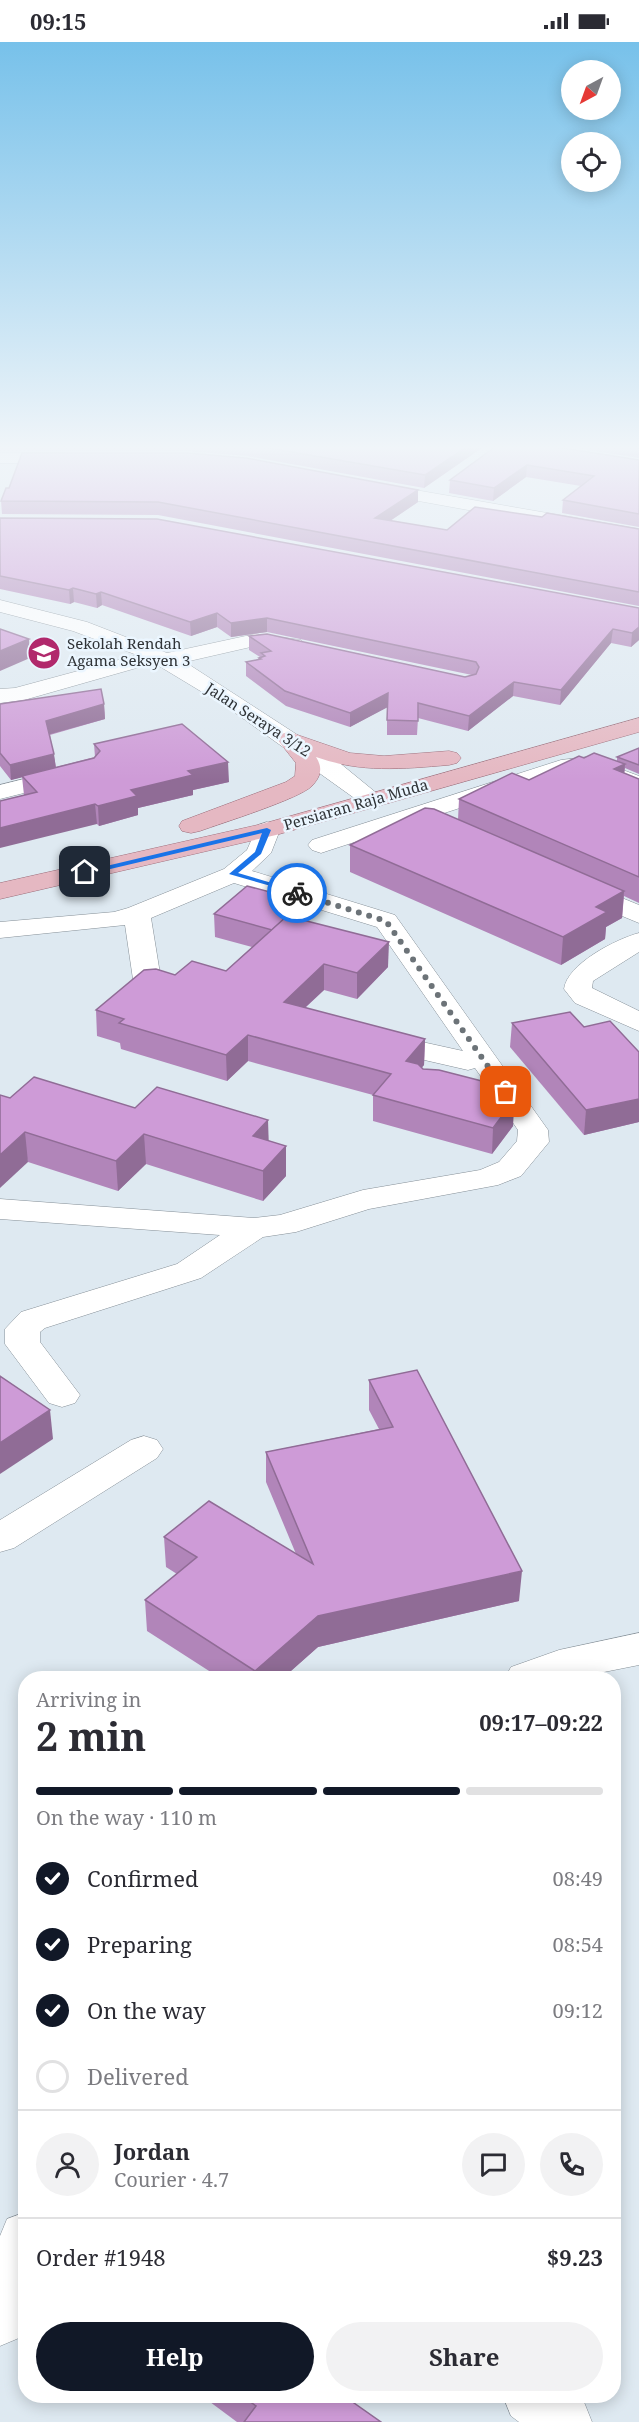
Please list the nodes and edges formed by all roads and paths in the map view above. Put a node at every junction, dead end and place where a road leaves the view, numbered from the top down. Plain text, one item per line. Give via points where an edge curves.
1 (0, 606) edge
2 (310, 649) edge
3 (160, 658) junction
4 (0, 696) edge
5 (639, 706) edge
6 (634, 728) edge
7 (289, 739) junction
8 (448, 758) junction
9 (87, 770) edge
10 (354, 784) junction
11 (639, 784) edge
12 (0, 792) edge
13 (373, 800) junction
14 (416, 816) junction
15 (191, 826) junction
16 (267, 830) junction
17 (448, 830) edge
18 (321, 845) dead end
19 (0, 871) edge
20 (233, 874) junction
21 (565, 882) edge
22 (0, 891) edge
23 (136, 914) junction
24 (639, 915) edge
25 (0, 930) edge
26 (639, 941) edge
27 (148, 986) edge
28 (639, 1022) edge
29 (404, 1047) edge
30 (473, 1057) junction
31 (442, 1080) edge
32 (0, 1209) edge
33 (254, 1228) junction
34 (62, 1395) dead end
35 (144, 1449) dead end
36 (0, 1538) edge
37 (639, 1649) edge
38 (545, 1671) edge
39 (0, 2229) edge
40 (18, 2230) edge
41 (18, 2262) edge
42 (0, 2319) edge
43 (540, 2403) edge
44 (564, 2422) edge

1 - 3 street, Jalan Seraya 3/12 via 109,637
2 - 3 street via 255,640
3 - 4 street
3 - 7 street, Jalan Seraya 3/12
5 - 8 main road, Persiaran Raja Muda
6 - 13 main road, Persiaran Raja Muda
7 - 8 main road via 347,760 384,763
7 - 10 street, Jalan Seraya 3/12
7 - 15 main road via 308,763 307,780
8 - 10 main road, Persiaran Raja Muda
9 - 12 street
10 - 13 street, Jalan Seraya 3/12
10 - 15 main road, Persiaran Raja Muda
11 - 14 street via 588,764 569,765
13 - 16 main road, Persiaran Raja Muda
14 - 17 street
14 - 18 street
15 - 19 main road, Persiaran Raja Muda
16 - 20 street via 258,853
16 - 22 main road, Persiaran Raja Muda
20 - 23 street
20 - 30 street via 386,921
21 - 24 street
23 - 25 street via 115,920
23 - 27 street
26 - 28 street via 591,968 579,979 578,989 585,997
29 - 30 street
30 - 31 street
30 - 33 street via 533,1130 533,1142 510,1169 487,1178 363,1200 284,1225
32 - 33 street
33 - 34 street via 189,1271 33,1320 22,1329 23,1344
35 - 36 street
37 - 38 street
39 - 40 street
41 - 42 street
43 - 44 street

